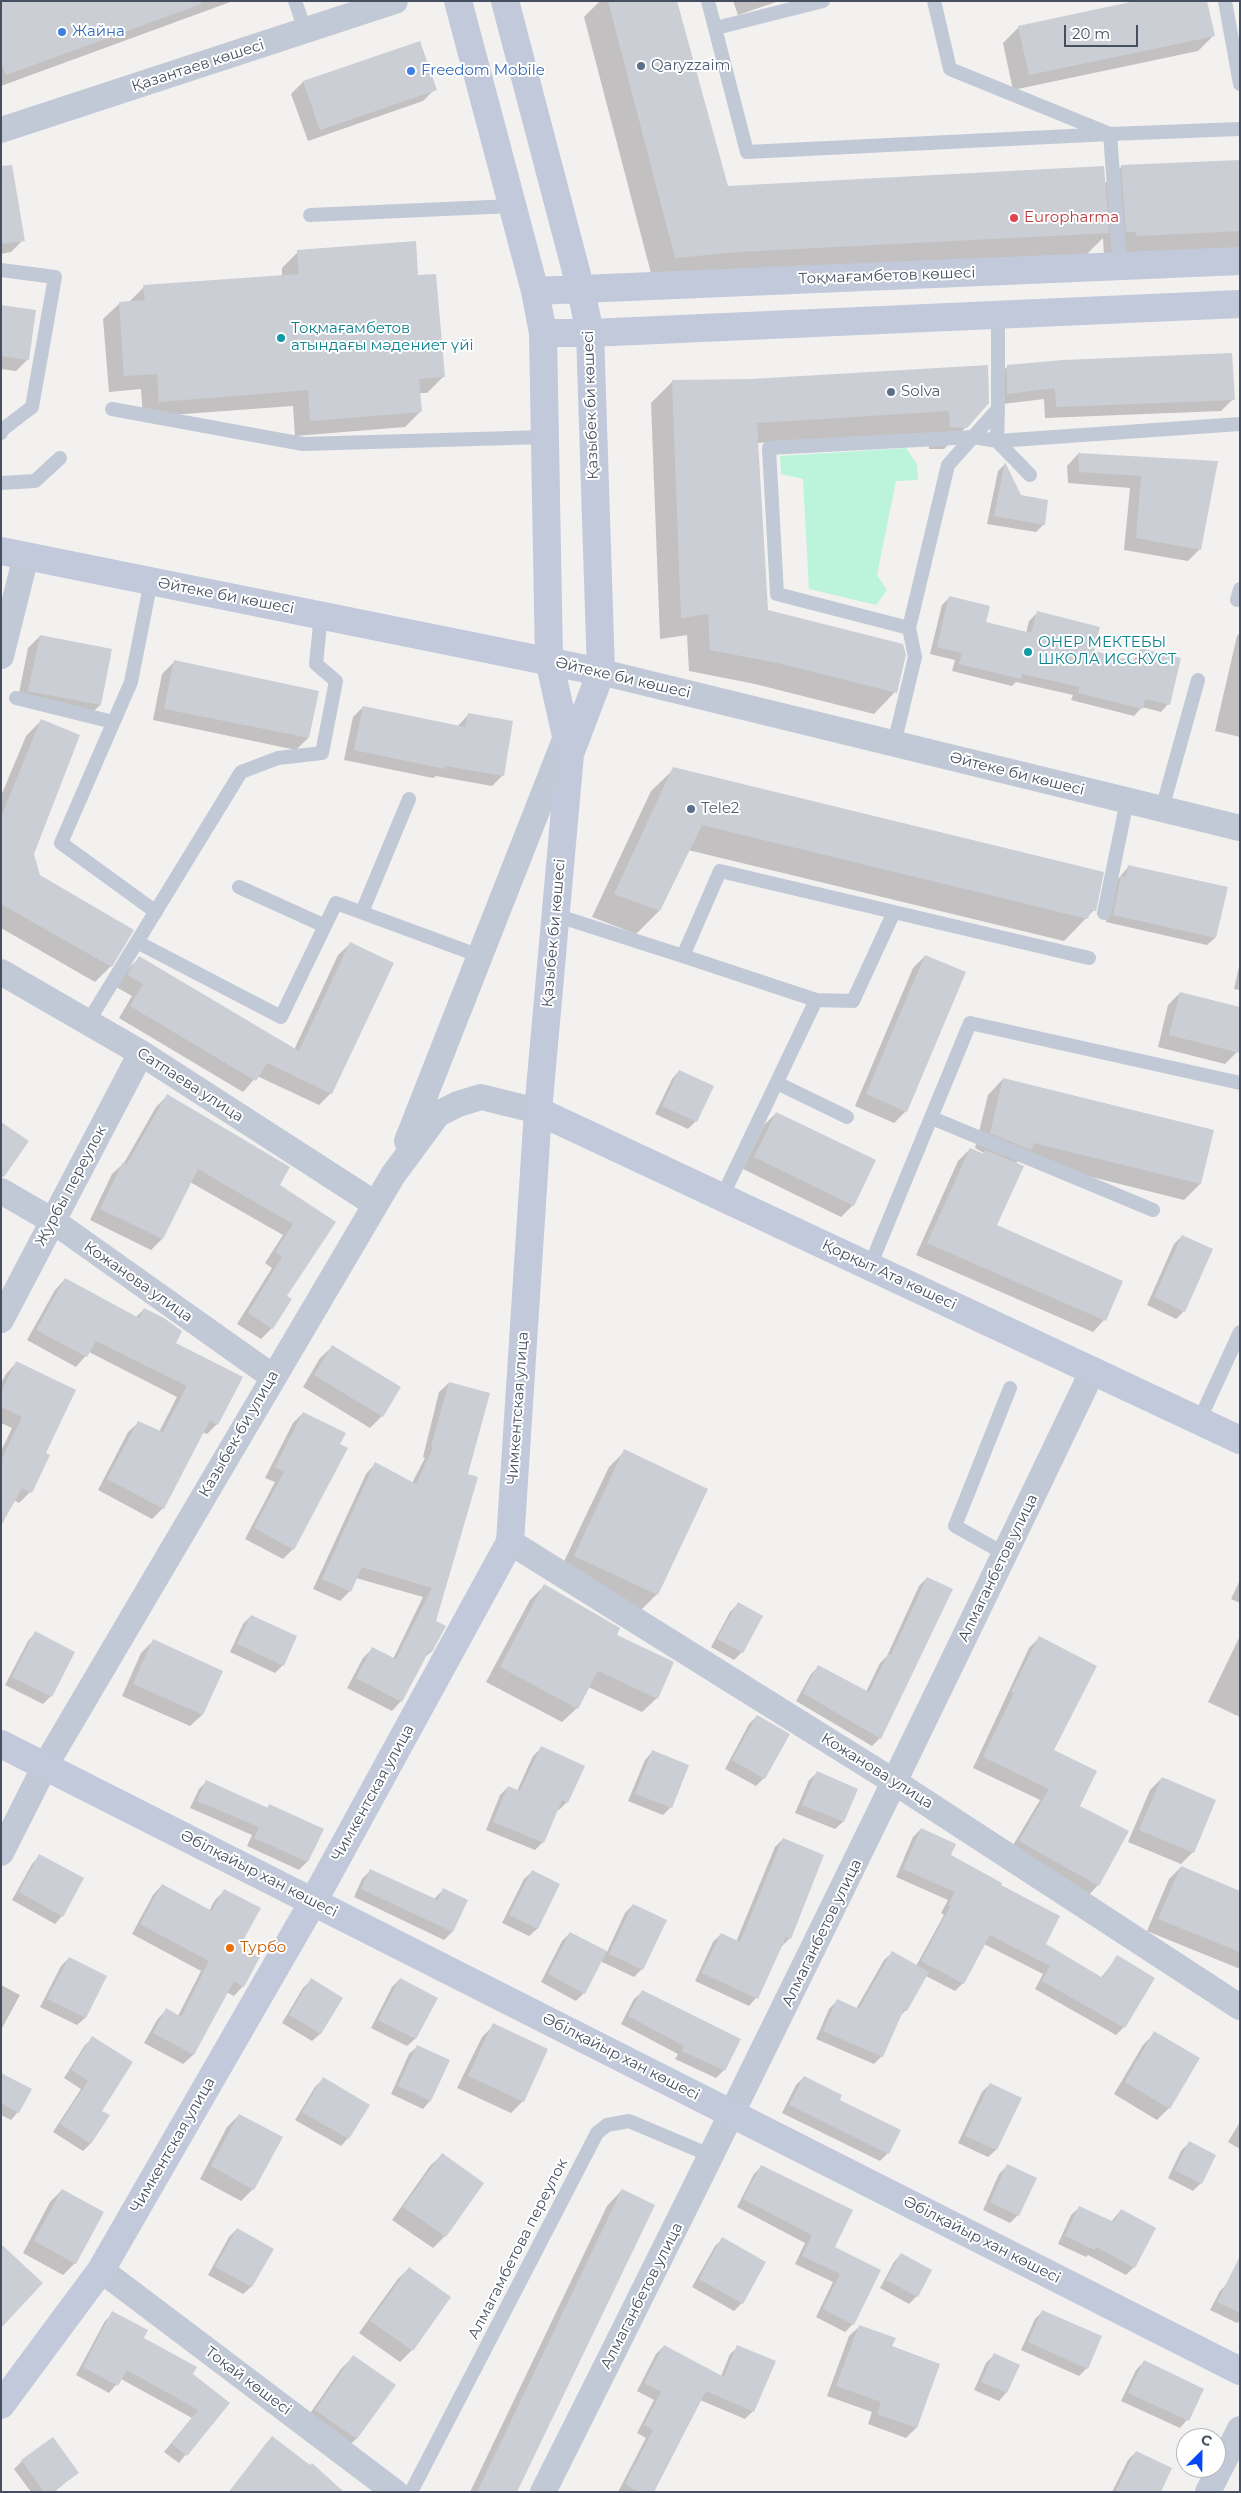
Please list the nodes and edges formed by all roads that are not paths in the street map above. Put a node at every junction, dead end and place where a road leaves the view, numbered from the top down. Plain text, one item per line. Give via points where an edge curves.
1 (295, 1) edge
2 (394, 1) edge
3 (458, 1) edge
4 (505, 1) edge
5 (708, 1) edge
6 (823, 1) edge
7 (934, 1) edge
8 (1225, 1) edge
9 (716, 28) junction
10 (305, 30) junction
11 (1240, 84) edge
12 (1240, 129) edge
13 (1, 130) edge
14 (1110, 134) junction
15 (512, 206) junction
16 (310, 215) dead end
17 (1240, 261) edge
18 (1120, 266) junction
19 (1, 270) edge
20 (581, 290) junction
21 (535, 291) junction
22 (1240, 304) edge
23 (998, 315) junction
24 (543, 333) junction
25 (590, 334) junction
26 (112, 409) dead end
27 (998, 409) junction
28 (1240, 424) edge
29 (1, 433) edge
30 (974, 436) junction
31 (545, 437) junction
32 (997, 441) junction
33 (60, 458) dead end
34 (1030, 474) dead end
35 (1, 483) edge
36 (14, 553) edge
37 (151, 581) junction
38 (321, 615) junction
39 (909, 628) junction
40 (1, 656) edge
41 (549, 660) junction
42 (601, 672) junction
43 (1198, 680) dead end
44 (16, 698) dead end
45 (113, 722) junction
46 (894, 744) junction
47 (568, 745) junction
48 (409, 799) dead end
49 (1127, 801) junction
50 (1162, 809) junction
51 (1240, 828) edge
52 (239, 887) dead end
53 (156, 912) junction
54 (362, 912) junction
55 (894, 912) junction
56 (1104, 913) dead end
57 (555, 915) junction
58 (325, 926) junction
59 (137, 942) junction
60 (480, 956) junction
61 (683, 956) junction
62 (1089, 958) dead end
63 (1, 972) edge
64 (816, 1000) junction
65 (88, 1022) junction
66 (141, 1053) junction
67 (776, 1083) junction
68 (1240, 1083) edge
69 (538, 1111) junction
70 (847, 1117) dead end
71 (932, 1118) junction
72 (393, 1175) junction
73 (1, 1191) edge
74 (722, 1197) junction
75 (375, 1204) junction
76 (1153, 1210) dead end
77 (53, 1221) junction
78 (870, 1266) junction
79 (1, 1320) edge
80 (1240, 1332) edge
81 (1093, 1370) junction
82 (273, 1377) junction
83 (1010, 1388) dead end
84 (1199, 1421) junction
85 (1240, 1440) edge
86 (510, 1542) junction
87 (1005, 1554) junction
88 (1, 1744) edge
89 (45, 1766) junction
90 (896, 1783) junction
91 (1, 1852) edge
92 (313, 1902) junction
93 (1240, 2007) edge
94 (733, 2114) junction
95 (712, 2156) junction
96 (102, 2270) junction
97 (1240, 2371) edge
98 (1, 2405) edge
99 (1240, 2429) edge
100 (395, 2492) edge
101 (411, 2492) edge
102 (543, 2492) edge
103 (1208, 2492) edge

1 - 10 lane
2 - 10 street, Қазантаев көшесі
3 - 15 street, Қазыбек би көшесі
4 - 20 street, Қазыбек би көшесі
5 - 9 lane
6 - 9 lane
7 - 14 lane via 950,69
8 - 11 lane
9 - 14 lane via 747,152
10 - 13 street, Қазантаев көшесі
12 - 14 lane
14 - 18 lane
15 - 16 lane
15 - 21 street, Қазыбек би көшесі
17 - 18 street, Тоқмағамбетов көшесі
18 - 20 street, Тоқмағамбетов көшесі
19 - 29 lane via 55,277 32,407
20 - 21 street, Тоқмағамбетов көшесі
20 - 25 street, Қазыбек би көшесі
21 - 24 street, Қазыбек би көшесі
22 - 23 street
23 - 25 street
23 - 27 lane
24 - 25 street
24 - 31 street, Қазыбек би көшесі
25 - 42 street, Қазыбек би көшесі
26 - 31 lane via 303,444
27 - 30 lane
27 - 32 lane
28 - 32 lane
30 - 32 lane
30 - 39 lane via 948,466
30 - 39 lane via 769,448 777,594
31 - 41 street, Қазыбек би көшесі
32 - 34 lane
33 - 35 lane via 35,481
36 - 37 street, Әйтеке би көшесі
36 - 40 street
37 - 38 street, Әйтеке би көшесі
37 - 45 lane via 130,682
38 - 41 street, Әйтеке би көшесі
38 - 53 lane via 316,664 336,681 322,753 278,758 241,772
39 - 46 lane via 915,657
41 - 42 street, Әйтеке би көшесі
41 - 47 street, Қазыбек би көшесі
42 - 46 street, Әйтеке би көшесі
42 - 47 street, Қазыбек би көшесі
43 - 50 lane
44 - 45 lane
45 - 53 lane via 61,843
46 - 49 street, Әйтеке би көшесі
47 - 57 street, Қазыбек би көшесі
47 - 60 street
48 - 54 lane
49 - 50 street, Әйтеке би көшесі
49 - 56 lane
50 - 51 street, Әйтеке би көшесі
52 - 58 lane
53 - 59 lane
54 - 58 lane via 336,902
54 - 60 lane
55 - 61 lane via 720,871
55 - 62 lane
55 - 64 lane via 853,1001
57 - 61 lane
57 - 69 street, Қазыбек би көшесі
58 - 59 lane via 281,1017
59 - 65 lane
60 - 72 street
61 - 64 lane
63 - 65 street, Сатпаева улица
64 - 67 lane
65 - 66 street, Сатпаева улица
66 - 75 street, Сатпаева улица
66 - 77 street, Журбы переулок
67 - 70 lane
67 - 74 lane
68 - 71 lane via 970,1024
69 - 72 street, Казыбек-би улица via 481,1097 458,1104 438,1114
69 - 74 street, Қорқыт Ата көшесі
69 - 86 street, Чимкентская улица
71 - 76 lane
71 - 78 lane
72 - 75 street, Казыбек-би улица
73 - 77 street, Кожанова улица
74 - 78 street, Қорқыт Ата көшесі
75 - 82 street, Казыбек-би улица
77 - 79 street, Журбы переулок
77 - 82 street, Кожанова улица
78 - 81 street, Қорқыт Ата көшесі
80 - 84 lane
81 - 84 street, Қорқыт Ата көшесі
81 - 87 street, Алмаганбетов улица
82 - 89 street, Казыбек-би улица
83 - 87 lane via 955,1526
84 - 85 street, Қорқыт Ата көшесі
86 - 90 street, Кожанова улица
86 - 92 street, Чимкентская улица
87 - 90 street, Алмаганбетов улица
88 - 89 street, Әбілқайыр хан көшесі
89 - 91 street, Казыбек-би улица
89 - 92 street, Әбілқайыр хан көшесі
90 - 93 street, Кожанова улица
90 - 94 street, Алмаганбетов улица
92 - 94 street, Әбілқайыр хан көшесі
92 - 96 street, Чимкентская улица
94 - 95 street, Алмаганбетов улица
94 - 97 street, Әбілқайыр хан көшесі
95 - 101 lane, Алмагамбетова переулок via 629,2121 607,2126 597,2133
95 - 102 street, Алмаганбетов улица
96 - 98 street, Чимкентская улица
96 - 100 street, Тоқай көшесі
99 - 103 street

